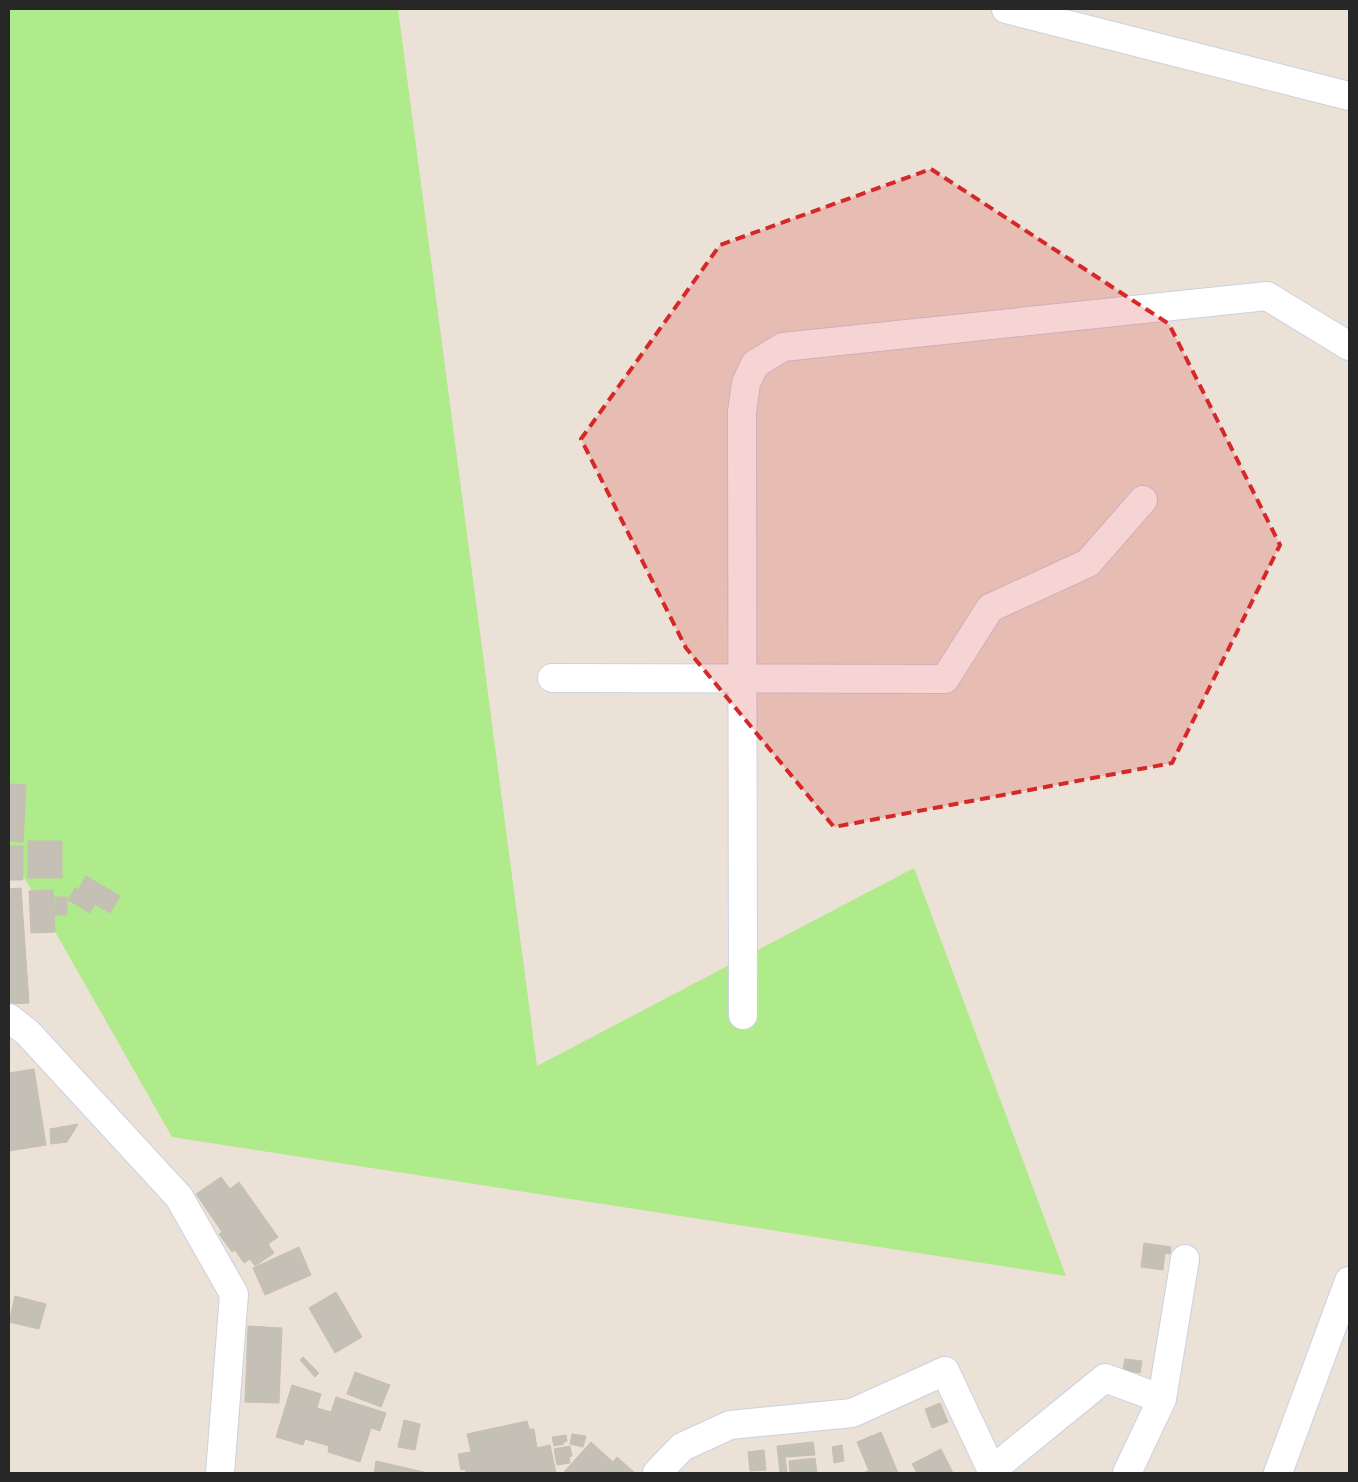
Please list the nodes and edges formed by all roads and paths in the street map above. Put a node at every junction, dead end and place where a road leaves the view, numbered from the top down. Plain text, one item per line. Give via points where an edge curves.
1 (1006, 9) edge
2 (1349, 96) edge
3 (1349, 346) edge
4 (1143, 500) dead end
5 (552, 678) dead end
6 (742, 678) junction
7 (743, 1015) dead end
8 (9, 1018) edge
9 (1185, 1259) dead end
10 (1349, 1281) edge
11 (1162, 1398) junction
12 (993, 1472) edge
13 (220, 1473) edge
14 (657, 1473) edge
15 (1127, 1473) edge
16 (1278, 1473) edge

1 - 2 street
3 - 6 street via 1267,296 783,347 755,364 746,383 742,412
4 - 6 street via 1088,563 990,608 945,679
5 - 6 street
6 - 7 street
8 - 13 street via 28,1033 179,1197 234,1294
9 - 11 street
10 - 16 street
11 - 12 street via 1105,1378
11 - 15 street
12 - 14 street via 945,1371 852,1413 730,1425 682,1447

